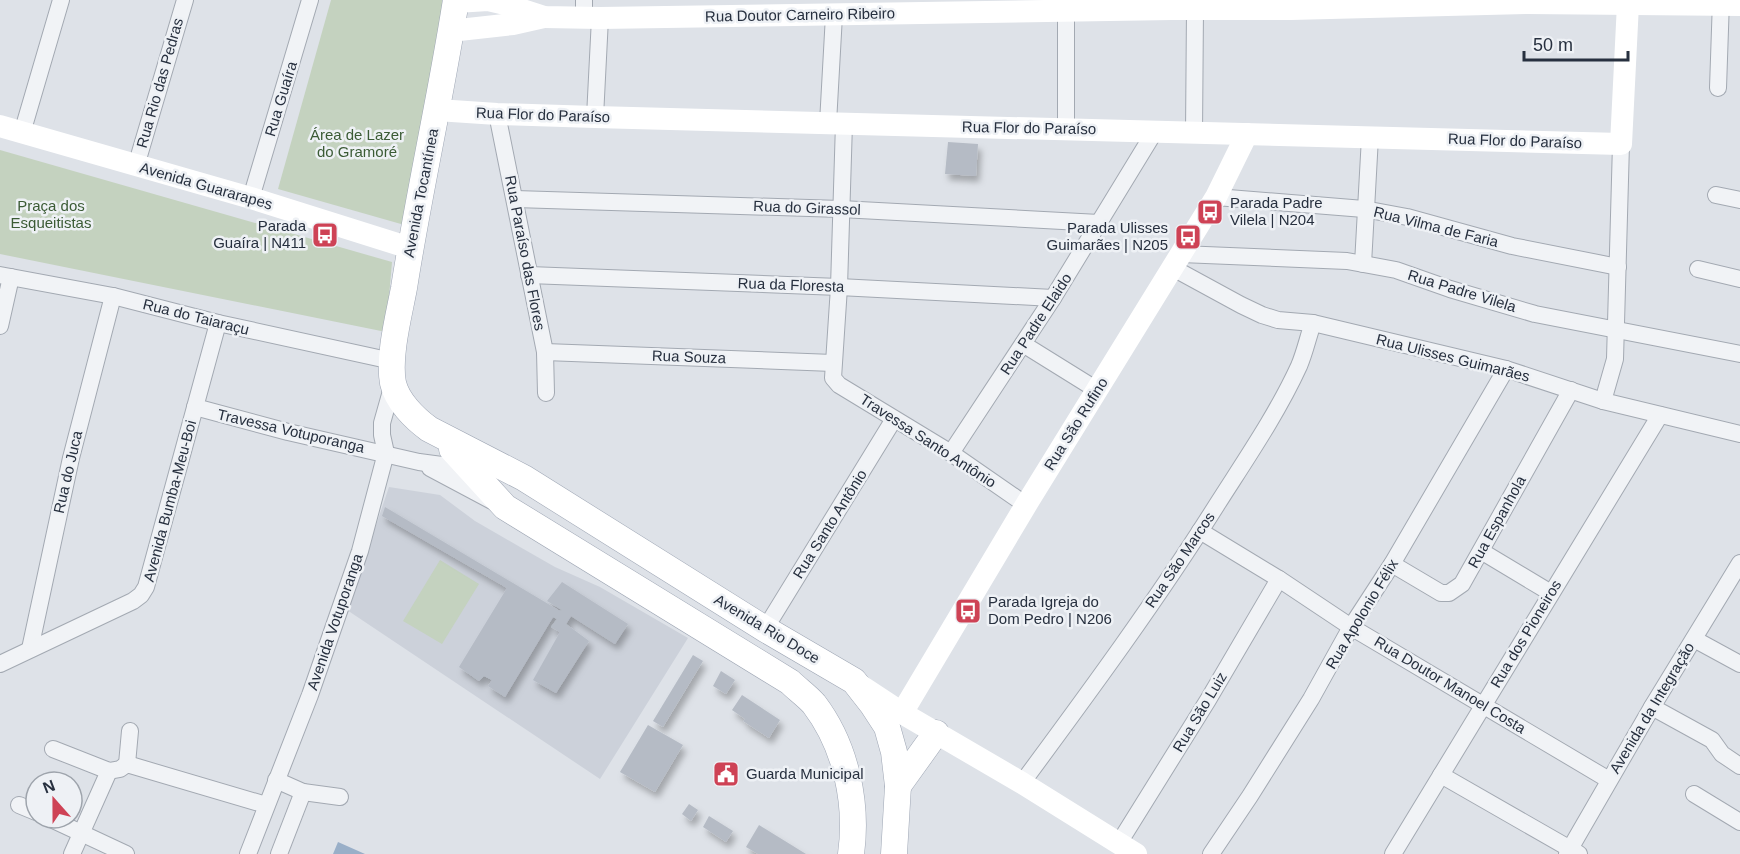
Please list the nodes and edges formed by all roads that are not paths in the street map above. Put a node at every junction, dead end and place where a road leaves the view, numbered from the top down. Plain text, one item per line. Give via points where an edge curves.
1 (61, 0) edge
2 (184, 0) edge
3 (310, 0) edge
4 (457, 1) edge
5 (1527, 2) edge
6 (1408, 3) edge
7 (1291, 4) edge
8 (1628, 4) junction
9 (1727, 4) edge
10 (1172, 5) edge
11 (935, 7) edge
12 (702, 8) edge
13 (1061, 8) edge
14 (1195, 9) junction
15 (824, 10) edge
16 (589, 12) edge
17 (544, 17) junction
18 (450, 31) junction
19 (1718, 87) dead end
20 (437, 110) junction
21 (497, 114) junction
22 (595, 117) junction
23 (836, 123) junction
24 (0, 126) edge
25 (1066, 129) junction
26 (1155, 131) junction
27 (22, 133) junction
28 (1194, 133) junction
29 (1247, 134) junction
30 (1370, 137) junction
31 (1621, 144) junction
32 (136, 166) junction
33 (1716, 195) dead end
34 (1216, 197) junction
35 (251, 198) junction
36 (515, 199) junction
37 (1740, 200) edge
38 (841, 209) junction
39 (1366, 209) junction
40 (1099, 223) junction
41 (410, 248) junction
42 (1177, 261) junction
43 (1363, 264) junction
44 (1618, 267) junction
45 (1698, 269) dead end
46 (529, 275) junction
47 (6, 276) edge
48 (1740, 279) edge
49 (839, 287) junction
50 (113, 296) junction
51 (1053, 298) junction
52 (1313, 322) junction
53 (218, 323) junction
54 (0, 326) edge
55 (1616, 329) junction
56 (1023, 344) junction
57 (545, 352) junction
58 (1740, 354) edge
59 (833, 369) junction
60 (1506, 369) junction
61 (393, 373) junction
62 (1097, 390) junction
63 (1570, 390) junction
64 (546, 393) dead end
65 (1603, 401) junction
66 (195, 407) junction
67 (1660, 415) junction
68 (894, 419) junction
69 (1740, 434) edge
70 (440, 436) junction
71 (386, 453) junction
72 (951, 453) junction
73 (419, 462) junction
74 (471, 469) junction
75 (524, 478) junction
76 (1026, 505) junction
77 (505, 507) junction
78 (1200, 531) junction
79 (1481, 551) junction
80 (1392, 564) junction
81 (1738, 570) edge
82 (1279, 579) junction
83 (1551, 593) junction
84 (1351, 627) junction
85 (765, 629) junction
86 (1694, 639) junction
87 (30, 649) junction
88 (0, 664) edge
89 (1740, 664) edge
90 (854, 681) junction
91 (1483, 704) junction
92 (1652, 707) junction
93 (902, 712) junction
94 (130, 731) dead end
95 (936, 733) junction
96 (53, 749) dead end
97 (127, 764) junction
98 (1740, 765) edge
99 (109, 771) junction
100 (1441, 775) junction
101 (276, 780) junction
102 (1609, 780) junction
103 (1022, 783) junction
104 (898, 786) junction
105 (303, 792) junction
106 (1694, 794) dead end
107 (340, 797) dead end
108 (19, 805) dead end
109 (266, 805) junction
110 (24, 807) edge
111 (1740, 822) edge
112 (76, 830) edge
113 (81, 832) junction
114 (1127, 849) edge
115 (1573, 852) edge
116 (896, 853) edge
117 (72, 854) edge
118 (126, 854) edge
119 (248, 854) edge
120 (279, 854) edge
121 (851, 854) edge
122 (1211, 854) edge
123 (1393, 854) edge

1 - 27 street
2 - 32 street, Rua Rio das Pedras
3 - 35 street, Rua Guaíra
4 - 17 street, Rua Doutor Carneiro Ribeiro via 493,1
4 - 18 main road, Avenida Tocantínea
5 - 6 street, Rua Doutor Carneiro Ribeiro
5 - 8 street, Rua Doutor Carneiro Ribeiro
6 - 7 street, Rua Doutor Carneiro Ribeiro
7 - 14 street, Rua Doutor Carneiro Ribeiro
8 - 9 street, Rua Doutor Carneiro Ribeiro
8 - 31 street
9 - 19 street
10 - 13 street, Rua Doutor Carneiro Ribeiro
10 - 14 street, Rua Doutor Carneiro Ribeiro
11 - 13 street, Rua Doutor Carneiro Ribeiro
11 - 15 street, Rua Doutor Carneiro Ribeiro
12 - 15 street, Rua Doutor Carneiro Ribeiro
12 - 16 street, Rua Doutor Carneiro Ribeiro
13 - 25 street
14 - 28 street
15 - 23 street
16 - 17 street, Rua Doutor Carneiro Ribeiro
16 - 22 street
17 - 18 street, Rua Doutor Carneiro Ribeiro
18 - 20 main road, Avenida Tocantínea
20 - 21 street, Rua Flor do Paraíso
20 - 41 main road, Avenida Tocantínea
21 - 22 street, Rua Flor do Paraíso
21 - 36 street, Rua Paraíso das Flores
22 - 23 street, Rua Flor do Paraíso
23 - 25 street, Rua Flor do Paraíso
23 - 38 street
24 - 27 street, Avenida Guararapes
25 - 26 street, Rua Flor do Paraíso
26 - 28 street, Rua Flor do Paraíso
26 - 40 street, Rua Padre Elaido
27 - 32 street, Avenida Guararapes
28 - 29 street, Rua Flor do Paraíso
29 - 30 street, Rua Flor do Paraíso
29 - 34 street, Rua São Rufino
30 - 31 street, Rua Flor do Paraíso
30 - 39 street
31 - 44 street
32 - 35 street, Avenida Guararapes
33 - 37 street
34 - 39 street, Rua Vilma de Faria
34 - 42 street, Rua São Rufino
35 - 41 street, Avenida Guararapes
36 - 38 street, Rua do Girassol
36 - 46 street, Rua Paraíso das Flores
38 - 40 street, Rua do Girassol
38 - 49 street
39 - 43 street
39 - 44 street, Rua Vilma de Faria via 1512,246
40 - 51 street, Rua Padre Elaido
41 - 61 main road, Avenida Tocantínea
42 - 43 street, Rua Padre Vilela
42 - 52 street, Rua Ulisses Guimarães via 1262,315
42 - 62 street, Rua São Rufino
43 - 55 street, Rua Padre Vilela via 1395,270 1535,314
44 - 55 street
45 - 48 street
46 - 49 street, Rua da Floresta
46 - 57 street, Rua Paraíso das Flores
47 - 50 street, Rua do Taiaraçu
47 - 54 street
49 - 51 street, Rua da Floresta
49 - 59 street
50 - 53 street, Rua do Taiaraçu
50 - 87 street, Rua do Juca via 71,458
51 - 56 street, Rua Padre Elaido
52 - 60 street, Rua Ulisses Guimarães
52 - 78 street, Rua São Marcos via 1300,364 1283,397
53 - 61 street, Rua do Taiaraçu
53 - 66 street, Avenida Bumba-Meu-Boi
55 - 58 street, Rua Padre Vilela
55 - 65 street via 1615,359
56 - 62 street
56 - 72 street, Rua Padre Elaido
57 - 59 street, Rua Souza
57 - 64 street, Rua Paraíso das Flores
59 - 68 street, Travessa Santo Antônio via 839,385
60 - 63 street, Rua Ulisses Guimarães
60 - 80 street, Rua Apolonio Félix
61 - 70 main road, Avenida Rio Doce via 403,404
61 - 71 street, Avenida Votuporanga via 382,423
62 - 76 street, Rua São Rufino
63 - 65 street, Rua Ulisses Guimarães
63 - 79 street, Rua Espanhola
65 - 67 street, Rua Ulisses Guimarães
66 - 71 street, Travessa Votuporanga
66 - 87 street, Avenida Bumba-Meu-Boi via 141,595
67 - 69 street, Rua Ulisses Guimarães
67 - 83 street, Rua dos Pioneiros
68 - 72 street, Travessa Santo Antônio
68 - 85 street, Rua Santo Antônio
70 - 74 main road, Avenida Rio Doce
70 - 75 main road, Avenida Rio Doce
71 - 73 street, Avenida Rio Doce
71 - 101 street, Avenida Votuporanga via 360,550
72 - 76 street, Travessa Santo Antônio
73 - 74 street, Avenida Rio Doce
73 - 77 street, Avenida Rio Doce
74 - 75 street, Avenida Rio Doce
74 - 77 main road, Avenida Rio Doce
75 - 85 main road, Avenida Rio Doce
76 - 93 street, Rua São Rufino
77 - 121 main road, Avenida Rio Doce via 790,682 813,704 831,732 845,767 852,802
78 - 82 street, Rua Doutor Manoel Costa
78 - 103 street, Rua São Marcos via 1122,647
79 - 80 street, Rua Espanhola via 1462,584 1449,593 1441,594
79 - 83 street
80 - 84 street, Rua Apolonio Félix
81 - 86 street, Avenida da Integração
82 - 84 street, Rua Doutor Manoel Costa
82 - 114 street, Rua São Luiz
83 - 91 street, Rua dos Pioneiros
84 - 91 street, Rua Doutor Manoel Costa
84 - 122 street, Rua Apolonio Félix via 1311,699
85 - 90 main road, Avenida Rio Doce
86 - 89 street
86 - 92 street, Avenida da Integração
87 - 88 street, Avenida Bumba-Meu-Boi
90 - 93 street
90 - 104 main road, Avenida Rio Doce via 887,727
91 - 100 street, Rua dos Pioneiros
91 - 102 street, Rua Doutor Manoel Costa
92 - 98 street via 1712,740 1722,754
92 - 102 street, Avenida da Integração
93 - 95 street
94 - 97 street
95 - 103 street
95 - 104 main road
96 - 99 street
97 - 99 street
97 - 109 street
99 - 113 street
100 - 115 street
100 - 123 street, Rua dos Pioneiros
101 - 105 street
101 - 109 street, Avenida Votuporanga
102 - 115 street, Avenida da Integração
103 - 114 street
104 - 116 main road, Avenida Rio Doce
105 - 107 street
105 - 120 street
106 - 111 street
108 - 110 street
109 - 119 street, Avenida Votuporanga
112 - 113 street
113 - 117 street
113 - 118 street

